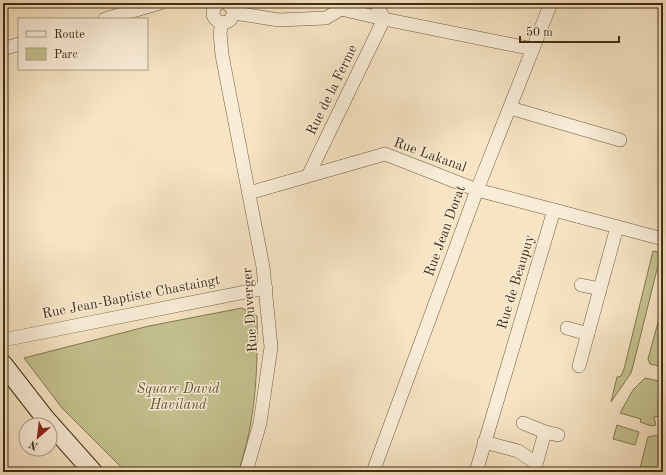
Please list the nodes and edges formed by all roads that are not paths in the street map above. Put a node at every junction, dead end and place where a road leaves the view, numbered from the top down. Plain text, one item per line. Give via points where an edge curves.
1 (160, 3) edge
2 (376, 3) edge
3 (551, 3) edge
4 (214, 4) edge
5 (346, 6) edge
6 (230, 8) edge
7 (108, 18) edge
8 (384, 19) junction
9 (222, 23) junction
10 (18, 44) edge
11 (3, 49) edge
12 (534, 49) junction
13 (510, 108) junction
14 (620, 140) dead end
15 (308, 174) junction
16 (477, 190) junction
17 (249, 193) junction
18 (554, 210) junction
19 (617, 227) junction
20 (663, 240) edge
21 (581, 285) dead end
22 (266, 288) junction
23 (600, 289) junction
24 (567, 328) dead end
25 (588, 334) junction
26 (3, 340) edge
27 (3, 364) edge
28 (579, 366) dead end
29 (523, 424) dead end
30 (545, 432) junction
31 (558, 435) dead end
32 (484, 442) junction
33 (535, 468) edge
34 (93, 472) edge
35 (246, 472) edge
36 (373, 472) edge
37 (476, 472) edge

1 - 7 street
2 - 8 street
3 - 12 street, Rue Jean Dorat
4 - 9 street via 213,15
5 - 6 street via 326,18 280,20
5 - 8 street
6 - 9 street via 230,21
8 - 12 street
8 - 15 street, Rue de la Ferme
9 - 17 street, Rue Duverger via 222,55
10 - 11 street
12 - 13 street, Rue Jean Dorat
13 - 14 street
13 - 16 street, Rue Jean Dorat
15 - 16 street, Rue Lakanal via 385,154
15 - 17 street, Rue Lakanal
16 - 18 street, Rue Lakanal
16 - 36 street, Rue Jean Dorat
17 - 22 street, Rue Duverger
18 - 19 street
18 - 32 street, Rue de Beaupuy
19 - 20 street
19 - 23 street
21 - 23 street
22 - 26 street, Rue Jean-Baptiste Chastaingt
22 - 35 street, Rue Duverger via 271,347 260,423
23 - 25 street
24 - 25 street
25 - 28 street
27 - 34 street via 45,418
29 - 30 street
30 - 31 street
30 - 33 street
32 - 33 street via 518,451
32 - 37 street, Rue de Beaupuy

